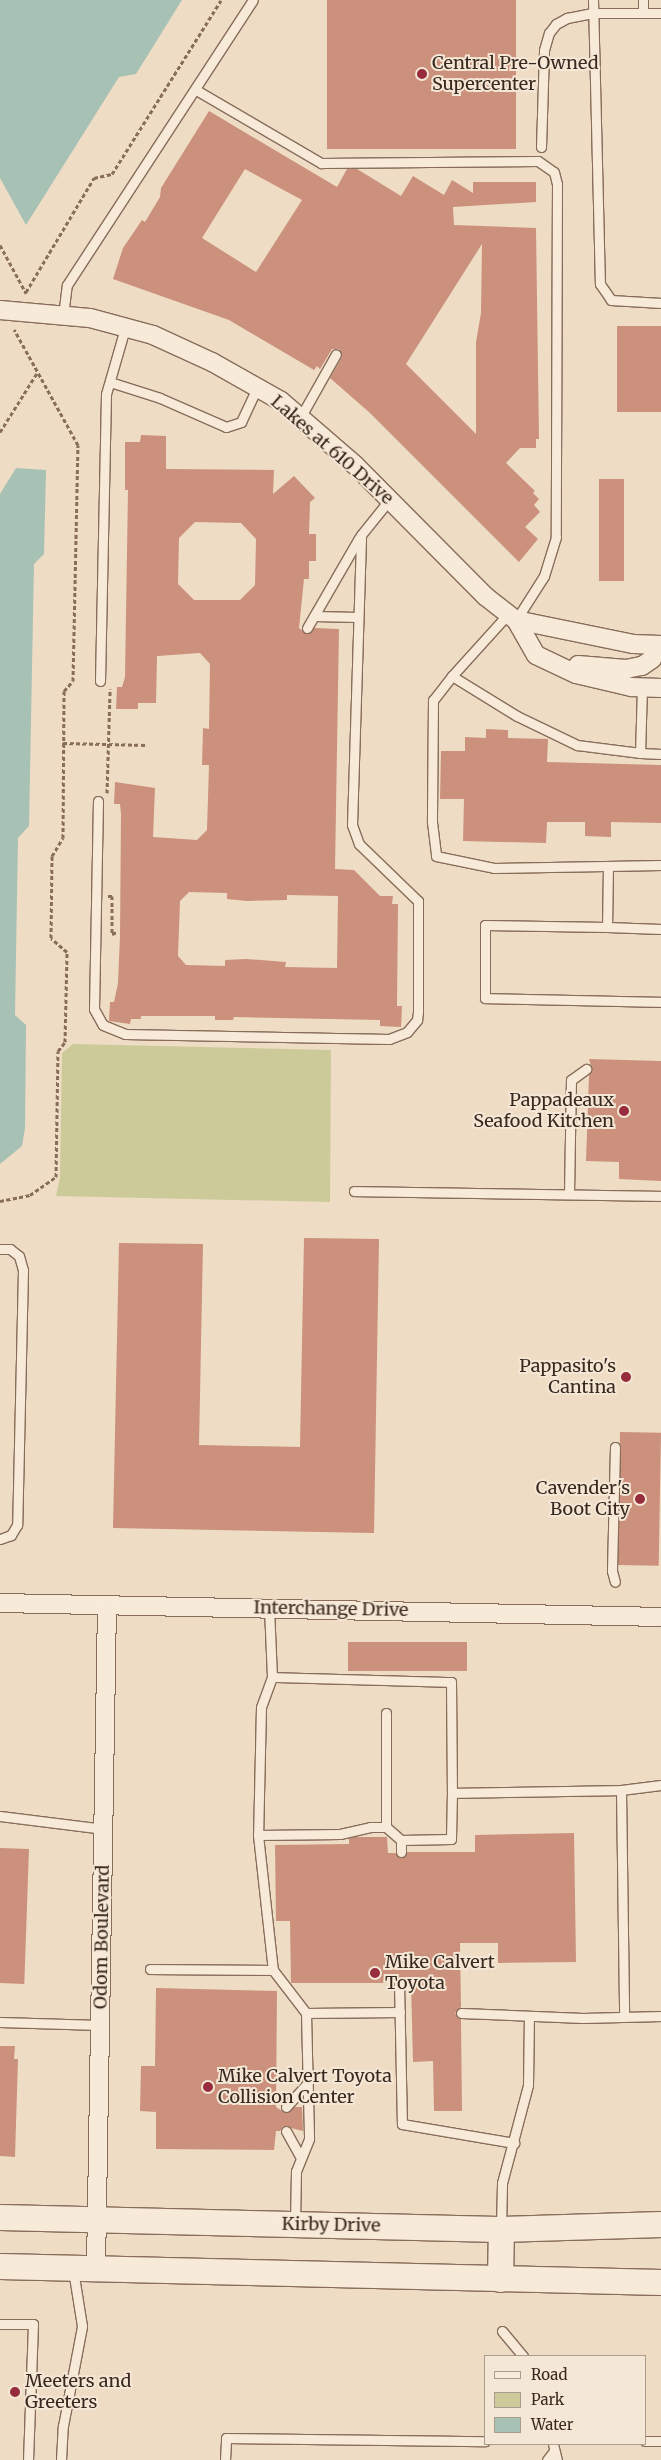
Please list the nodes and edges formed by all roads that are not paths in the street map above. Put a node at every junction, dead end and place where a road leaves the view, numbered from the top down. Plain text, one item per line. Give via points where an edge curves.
1 (253, 0) edge
2 (593, 0) edge
3 (643, 0) edge
4 (593, 13) junction
5 (643, 13) junction
6 (661, 13) edge
7 (196, 90) junction
8 (541, 147) dead end
9 (661, 303) edge
10 (2, 310) edge
11 (63, 316) junction
12 (125, 328) junction
13 (336, 354) dead end
14 (110, 382) junction
15 (257, 387) junction
16 (300, 418) junction
17 (390, 499) junction
18 (361, 535) junction
19 (314, 616) junction
20 (358, 617) junction
21 (512, 617) junction
22 (307, 628) dead end
23 (659, 645) edge
24 (536, 655) junction
25 (452, 676) junction
26 (105, 681) road end
27 (642, 687) junction
28 (661, 688) edge
29 (640, 753) junction
30 (661, 754) edge
31 (102, 801) road end
32 (661, 865) edge
33 (608, 866) junction
34 (607, 927) junction
35 (661, 928) edge
36 (661, 1002) edge
37 (586, 1069) dead end
38 (354, 1191) dead end
39 (569, 1194) junction
40 (661, 1196) edge
41 (0, 1249) edge
42 (615, 1447) dead end
43 (0, 1539) edge
44 (615, 1582) dead end
45 (0, 1603) edge
46 (107, 1605) junction
47 (269, 1608) junction
48 (661, 1617) edge
49 (272, 1677) junction
50 (386, 1713) dead end
51 (661, 1785) edge
52 (621, 1790) junction
53 (452, 1793) junction
54 (0, 1816) edge
55 (386, 1827) junction
56 (104, 1828) junction
57 (258, 1835) junction
58 (401, 1840) junction
59 (401, 1852) dead end
60 (150, 1969) dead end
61 (273, 1970) junction
62 (399, 1983) dead end
63 (400, 2012) junction
64 (306, 2013) junction
65 (461, 2013) dead end
66 (661, 2016) edge
67 (529, 2017) junction
68 (624, 2017) junction
69 (0, 2022) edge
70 (100, 2025) junction
71 (306, 2085) junction
72 (286, 2107) dead end
73 (286, 2131) dead end
74 (514, 2143) junction
75 (301, 2158) junction
76 (0, 2217) edge
77 (97, 2219) junction
78 (295, 2224) junction
79 (661, 2224) edge
80 (501, 2229) junction
81 (0, 2266) edge
82 (84, 2268) junction
83 (500, 2279) junction
84 (661, 2282) edge
85 (0, 2324) edge
86 (502, 2331) dead end
87 (522, 2355) edge
88 (483, 2440) edge
89 (646, 2441) edge
90 (661, 2442) edge
91 (555, 2452) edge
92 (28, 2460) edge
93 (61, 2460) edge
94 (225, 2460) edge
95 (548, 2460) edge

1 - 7 lane
2 - 4 lane
3 - 5 lane
4 - 5 lane
4 - 8 lane via 567,18 549,33 544,50
4 - 9 lane via 600,284 610,300
5 - 6 lane
7 - 11 lane via 67,285
7 - 21 lane via 321,162 538,161 554,172 557,184 556,537 544,576
10 - 11 street, Lakes at 610 Drive
11 - 12 street, Lakes at 610 Drive via 90,318
12 - 14 lane
12 - 15 street, Lakes at 610 Drive via 153,335
13 - 16 lane
14 - 15 lane via 160,398 226,427 241,422
14 - 26 lane via 106,394
15 - 16 street, Lakes at 610 Drive via 281,401
16 - 17 street, Lakes at 610 Drive
17 - 18 lane
17 - 21 street, Lakes at 610 Drive via 485,596
18 - 19 lane
18 - 20 lane
19 - 20 lane
19 - 22 lane
20 - 31 lane via 352,825 359,844 418,901 418,1012 417,1020 406,1032 389,1039 125,1034 103,1024 94,1009
21 - 23 street, Lakes at 610 Drive via 616,641
21 - 24 street, Lakes at 610 Drive
21 - 25 lane
23 - 24 street, Lakes at 610 Drive via 647,663 626,669 580,666
24 - 27 street via 576,674
25 - 29 lane via 517,716 577,745
25 - 33 lane via 433,700 432,822 436,856 494,868
27 - 28 street
27 - 29 lane
29 - 30 lane
32 - 33 lane
33 - 34 lane
34 - 35 lane
34 - 36 lane via 486,926 485,998
37 - 39 lane via 571,1080
38 - 39 lane
39 - 40 lane
41 - 43 lane via 10,1249 19,1256 23,1270 17,1524 11,1535
42 - 44 lane via 612,1571
45 - 46 street, Interchange Drive
46 - 47 street, Interchange Drive
46 - 56 street, Odom Boulevard
47 - 48 street, Interchange Drive
47 - 49 lane
49 - 53 lane via 451,1682
49 - 57 lane via 261,1707
50 - 55 lane
51 - 52 lane
52 - 53 lane
52 - 68 lane
53 - 58 lane via 451,1839
54 - 56 lane
55 - 57 lane via 340,1834
55 - 58 lane
56 - 70 street, Odom Boulevard
57 - 61 lane
58 - 59 lane
60 - 61 lane
61 - 64 lane
62 - 63 lane
63 - 64 lane
63 - 74 lane via 402,2124
64 - 71 lane
65 - 67 lane
66 - 68 lane
67 - 68 lane
67 - 74 lane via 528,2085
69 - 70 lane
70 - 77 street, Odom Boulevard
71 - 72 lane
71 - 75 lane via 310,2139
73 - 75 lane
74 - 80 lane via 502,2183
75 - 78 lane via 296,2172
76 - 77 main road, Kirby Drive
77 - 78 main road, Kirby Drive
77 - 82 street, Odom Boulevard
78 - 80 main road, Kirby Drive
79 - 80 main road, Kirby Drive
80 - 83 main road
81 - 82 main road
82 - 83 main road
82 - 93 lane via 82,2326 63,2426
83 - 84 main road
85 - 92 lane via 33,2324
86 - 87 lane
88 - 94 lane via 226,2438
89 - 90 lane
91 - 95 lane

